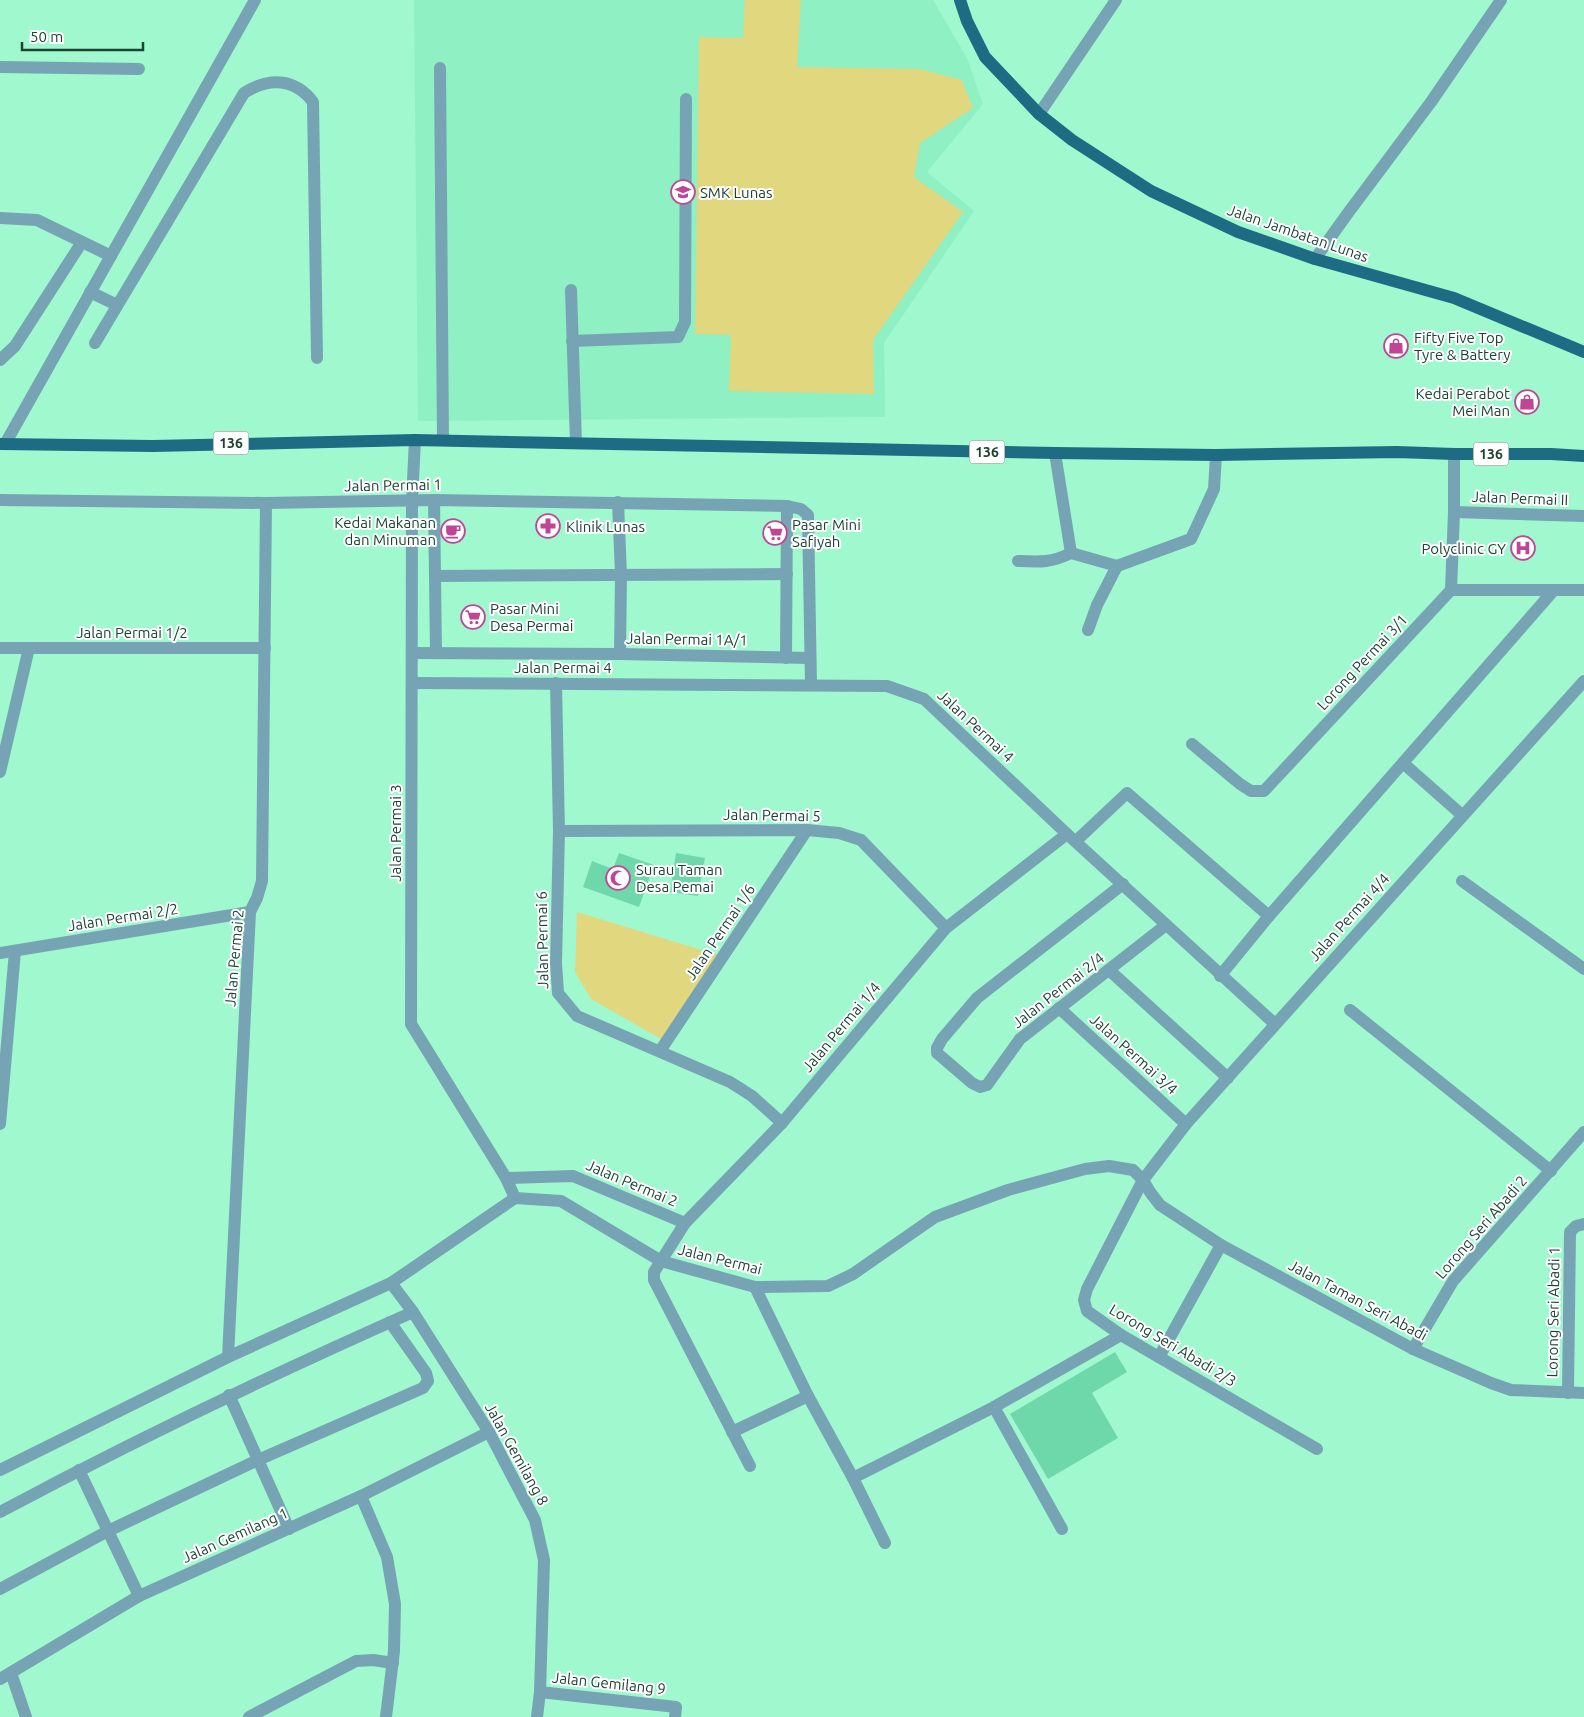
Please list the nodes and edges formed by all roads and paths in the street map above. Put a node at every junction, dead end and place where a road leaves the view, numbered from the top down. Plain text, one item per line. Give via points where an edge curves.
1 (255, 0) edge
2 (960, 0) edge
3 (1116, 0) edge
4 (1501, 0) edge
5 (0, 68) edge
6 (440, 68) dead end
7 (139, 69) dead end
8 (686, 99) dead end
9 (1039, 114) junction
10 (0, 218) edge
11 (82, 242) junction
12 (111, 256) junction
13 (1315, 259) junction
14 (571, 290) dead end
15 (90, 292) junction
16 (117, 305) junction
17 (572, 341) junction
18 (95, 343) dead end
19 (1584, 352) edge
20 (317, 358) dead end
21 (0, 360) edge
22 (415, 440) junction
23 (444, 440) junction
24 (576, 443) junction
25 (2, 444) edge
26 (1055, 453) junction
27 (1454, 454) junction
28 (1216, 455) junction
29 (1584, 456) edge
30 (0, 500) edge
31 (412, 500) junction
32 (434, 500) junction
33 (618, 502) junction
34 (266, 503) junction
35 (787, 506) junction
36 (1454, 512) junction
37 (1584, 516) edge
38 (1071, 553) junction
39 (1018, 561) dead end
40 (1117, 566) junction
41 (787, 574) junction
42 (621, 575) junction
43 (435, 576) junction
44 (1451, 590) junction
45 (1554, 590) junction
46 (1584, 590) edge
47 (1088, 630) dead end
48 (0, 648) edge
49 (29, 648) junction
50 (265, 648) junction
51 (412, 653) junction
52 (436, 653) junction
53 (620, 654) junction
54 (786, 658) junction
55 (810, 658) junction
56 (1584, 681) edge
57 (412, 683) junction
58 (556, 683) junction
59 (810, 685) junction
60 (1192, 744) dead end
61 (1403, 763) junction
62 (0, 772) edge
63 (1462, 815) junction
64 (807, 830) junction
65 (559, 831) junction
66 (1071, 838) junction
67 (1462, 881) dead end
68 (1123, 884) junction
69 (250, 912) junction
70 (1269, 916) junction
71 (1166, 925) junction
72 (946, 928) junction
73 (15, 951) junction
74 (0, 953) edge
75 (1584, 969) edge
76 (1109, 970) junction
77 (1220, 976) junction
78 (1060, 1008) junction
79 (1350, 1010) dead end
80 (1274, 1024) junction
81 (660, 1051) junction
82 (1228, 1078) junction
83 (782, 1122) junction
84 (0, 1124) edge
85 (1186, 1124) junction
86 (1584, 1132) edge
87 (1551, 1171) junction
88 (506, 1178) junction
89 (1143, 1180) junction
90 (515, 1198) junction
91 (685, 1223) junction
92 (1584, 1224) edge
93 (1221, 1245) junction
94 (660, 1261) junction
95 (391, 1283) junction
96 (755, 1287) junction
97 (413, 1312) junction
98 (390, 1322) junction
99 (1121, 1334) junction
100 (1413, 1349) junction
101 (228, 1357) junction
102 (1158, 1357) junction
103 (1568, 1393) junction
104 (1584, 1394) edge
105 (229, 1395) junction
106 (808, 1396) junction
107 (994, 1407) junction
108 (489, 1432) junction
109 (732, 1432) junction
110 (1317, 1449) dead end
111 (258, 1460) junction
112 (750, 1466) dead end
113 (0, 1470) edge
114 (79, 1470) junction
115 (853, 1478) junction
116 (361, 1496) junction
117 (0, 1512) edge
118 (1062, 1528) dead end
119 (289, 1529) junction
120 (108, 1531) junction
121 (885, 1543) dead end
122 (0, 1589) edge
123 (139, 1596) junction
124 (393, 1663) junction
125 (6, 1676) edge
126 (540, 1692) junction
127 (675, 1712) edge
128 (26, 1717) edge
129 (249, 1717) edge
130 (386, 1717) edge
131 (537, 1717) edge

1 - 12 street
2 - 9 main road, Jalan Jambatan Lunas via 985,57
3 - 9 street
4 - 13 street via 1431,102
5 - 7 street
6 - 23 street
8 - 17 street via 685,322 682,331 678,337
9 - 13 main road, Jalan Jambatan Lunas via 1151,192 1238,232
10 - 11 street via 37,220
11 - 12 street
11 - 21 street via 15,346
12 - 15 street
13 - 19 main road, Jalan Jambatan Lunas via 1454,298
14 - 17 street
15 - 16 street
15 - 25 street
16 - 18 street
16 - 20 street via 244,93 256,85 286,82 305,92 313,102
17 - 24 street
22 - 23 main road, 136
22 - 25 main road, 136 via 153,446
22 - 31 street, Jalan Permai 3
23 - 24 main road, 136
24 - 26 main road, 136
26 - 28 main road, 136
26 - 38 street
27 - 28 main road, 136
27 - 29 main road, 136
27 - 36 street
28 - 40 street via 1214,489 1191,539
30 - 34 street, Jalan Permai 1
31 - 32 street, Jalan Permai 1
31 - 34 street, Jalan Permai 1
31 - 51 street, Jalan Permai 3
32 - 33 street, Jalan Permai 1
32 - 43 street
33 - 35 street, Jalan Permai 1
33 - 42 street
34 - 50 street, Jalan Permai 2
35 - 41 street
35 - 55 street via 801,509 808,515
36 - 37 street, Jalan Permai II
36 - 44 street
38 - 39 street via 1045,562
38 - 40 street
40 - 47 street
41 - 42 street
41 - 54 street
42 - 43 street
42 - 53 street
43 - 52 street
44 - 45 street
44 - 60 street, Lorong Permai 3/1 via 1264,791 1252,791 1240,784
45 - 46 street
45 - 61 street
48 - 49 street, Jalan Permai 1/2
49 - 50 street, Jalan Permai 1/2
49 - 62 street
50 - 69 street, Jalan Permai 2 via 262,880
51 - 52 street, Jalan Permai 1A/1
51 - 57 street, Jalan Permai 3
52 - 53 street, Jalan Permai 1A/1
53 - 54 street, Jalan Permai 1A/1
54 - 55 street, Jalan Permai 1A/1
55 - 59 street
56 - 63 street, Jalan Permai 4/4
57 - 58 street, Jalan Permai 4
57 - 88 street, Jalan Permai 3 via 411,1024
58 - 59 street, Jalan Permai 4
58 - 65 street, Jalan Permai 6
59 - 66 street, Jalan Permai 4 via 887,686 924,699
61 - 63 street
61 - 70 street
63 - 80 street, Jalan Permai 4/4
64 - 65 street, Jalan Permai 5
64 - 72 street, Jalan Permai 5 via 839,833 861,840
64 - 81 street, Jalan Permai 1/6
65 - 81 street, Jalan Permai 6 via 558,993 578,1016
66 - 68 street, Jalan Permai 4
66 - 70 street, Jalan Permai 1/4 via 1127,793
66 - 72 street, Jalan Permai 1/4
67 - 75 street
68 - 71 street, Jalan Permai 4
68 - 78 street, Jalan Permai 2/4 via 977,998 942,1039 937,1053 972,1083 980,1087 987,1085 1020,1039
69 - 73 street, Jalan Permai 2/2
69 - 101 street, Jalan Permai 2
70 - 77 street
71 - 76 street, Jalan Permai 2/4
71 - 77 street, Jalan Permai 4
72 - 83 street, Jalan Permai 1/4
73 - 74 street, Jalan Permai 2/2
73 - 84 street
76 - 78 street, Jalan Permai 2/4
76 - 82 street
77 - 80 street, Jalan Permai 4
78 - 85 street, Jalan Permai 3/4
79 - 87 street
80 - 82 street, Jalan Permai 4/4
81 - 83 street, Jalan Permai 6 via 730,1082
82 - 85 street, Jalan Permai 4/4
83 - 91 street, Jalan Permai 1/4
85 - 89 street, Jalan Permai 4/4
86 - 87 street, Lorong Seri Abadi 2
87 - 100 street, Lorong Seri Abadi 2 via 1454,1280
88 - 90 street, Jalan Permai 3
88 - 91 street, Jalan Permai 2 via 573,1176
89 - 93 street, Jalan Taman Seri Abadi via 1160,1205
89 - 96 street, Jalan Permai via 1133,1170 1109,1166 1085,1169 1008,1190 935,1217 853,1274 828,1286
89 - 99 street, Lorong Seri Abadi 2/3 via 1084,1300 1087,1311
90 - 94 street, Jalan Permai via 561,1200
90 - 95 street
91 - 94 street, Jalan Permai 1/4
92 - 103 street, Lorong Seri Abadi 1 via 1570,1232
93 - 100 street, Jalan Taman Seri Abadi
93 - 102 street
94 - 96 street, Jalan Permai
94 - 109 street via 654,1280
95 - 97 street, Jalan Gemilang 8
95 - 101 street
96 - 106 street
97 - 98 street
97 - 108 street, Jalan Gemilang 8
98 - 105 street
98 - 111 street via 426,1373 428,1381 423,1388
99 - 102 street, Lorong Seri Abadi 2/3
99 - 107 street
100 - 103 street, Jalan Taman Seri Abadi via 1511,1390
101 - 113 street
102 - 110 street, Lorong Seri Abadi 2/3
103 - 104 street, Jalan Taman Seri Abadi
105 - 111 street
105 - 114 street
106 - 109 street
106 - 115 street
107 - 115 street
107 - 118 street
108 - 116 street, Jalan Gemilang 1
108 - 126 street, Jalan Gemilang 8 via 535,1520 544,1560
109 - 112 street
111 - 119 street
111 - 120 street
114 - 117 street
114 - 120 street
115 - 121 street
116 - 119 street, Jalan Gemilang 1
116 - 124 street via 387,1557 395,1604
119 - 123 street, Jalan Gemilang 1
120 - 122 street
120 - 123 street
123 - 125 street, Jalan Gemilang 1
124 - 129 street via 356,1661
124 - 130 street
125 - 128 street
126 - 127 street, Jalan Gemilang 9
126 - 131 street, Jalan Gemilang 8

